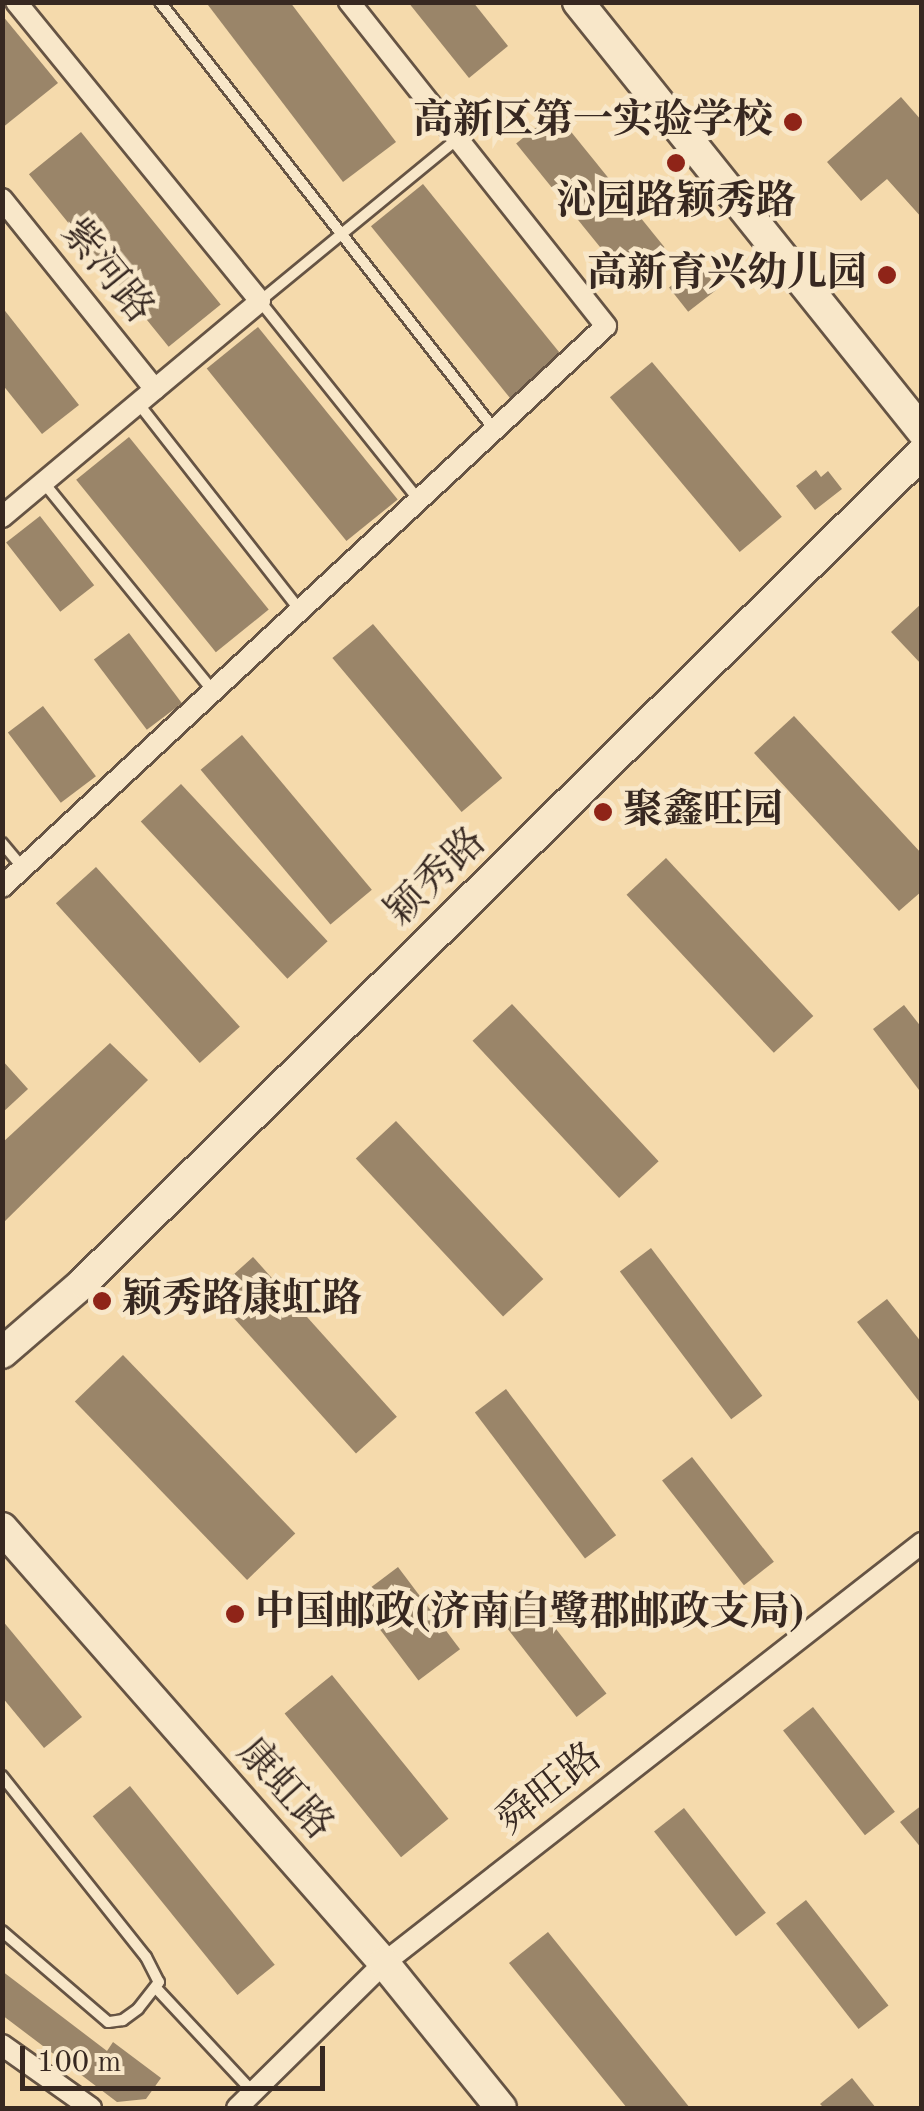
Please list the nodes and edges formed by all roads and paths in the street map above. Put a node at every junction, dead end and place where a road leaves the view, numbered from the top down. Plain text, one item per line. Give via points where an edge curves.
1 (16, 2) edge
2 (160, 2) edge
3 (349, 2) edge
4 (578, 2) edge
5 (457, 139) junction
6 (2, 199) edge
7 (342, 234) junction
8 (260, 302) junction
9 (146, 396) junction
10 (494, 429) junction
11 (922, 431) edge
12 (922, 453) edge
13 (43, 482) junction
14 (418, 499) junction
15 (2, 517) edge
16 (299, 609) junction
17 (213, 690) junction
18 (2, 843) edge
19 (23, 868) junction
20 (2, 888) edge
21 (2, 1353) edge
22 (2, 1528) edge
23 (922, 1543) edge
24 (2, 1776) edge
25 (2, 1931) edge
26 (384, 1963) junction
27 (156, 1988) junction
28 (2, 2046) edge
29 (253, 2092) junction
30 (92, 2108) edge
31 (237, 2108) edge
32 (501, 2108) edge

1 - 8 street
2 - 7 lane
3 - 5 street
4 - 11 main road
5 - 7 lane
5 - 10 street via 606,326
6 - 9 street, 紫河路
7 - 8 lane
7 - 10 lane
8 - 9 street
8 - 14 lane
9 - 13 street
9 - 16 lane
10 - 14 street
12 - 21 main road, 颖秀路 via 83,1283
13 - 15 street
13 - 17 lane
14 - 16 street
16 - 17 street
17 - 19 street
18 - 19 lane
19 - 20 street
22 - 26 main road, 康虹路
23 - 26 street, 舜旺路
24 - 27 lane via 146,1957
25 - 27 lane via 108,2022 123,2020
26 - 29 street, 舜旺路
26 - 32 main road, 康虹路
27 - 29 lane
28 - 30 street
29 - 31 street, 舜旺路

